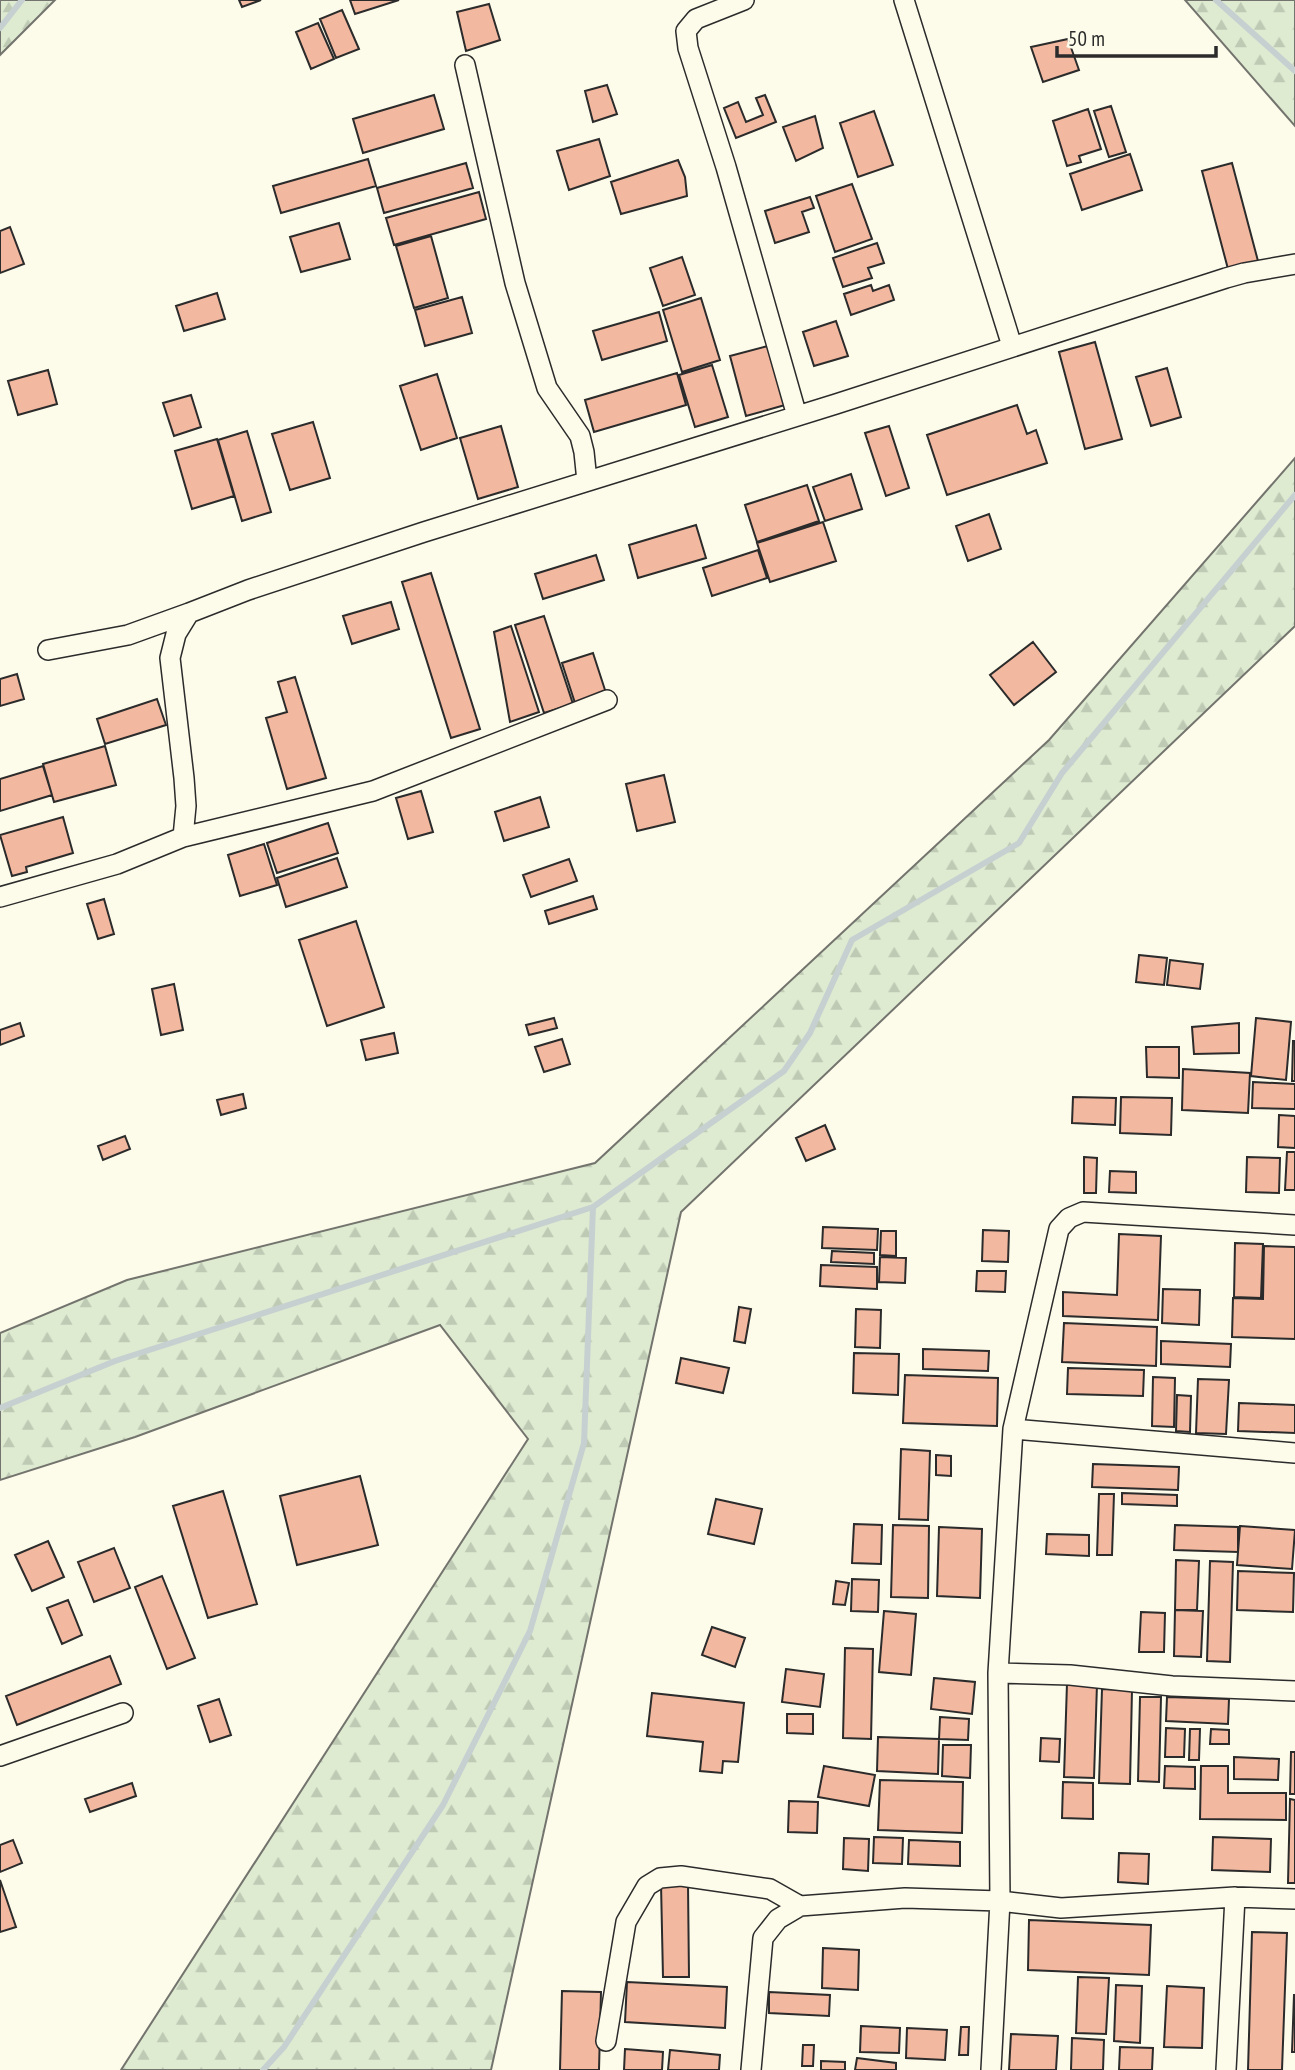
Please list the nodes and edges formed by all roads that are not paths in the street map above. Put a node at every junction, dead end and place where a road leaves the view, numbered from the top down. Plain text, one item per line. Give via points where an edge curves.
1 (744, 0) edge
2 (904, 0) edge
3 (466, 65) dead end
4 (1295, 264) edge
5 (1012, 346) junction
6 (797, 416) junction
7 (587, 481) junction
8 (189, 613) junction
9 (48, 650) dead end
10 (607, 700) dead end
11 (183, 837) junction
12 (0, 897) edge
13 (1295, 1225) edge
14 (1013, 1429) junction
15 (1295, 1452) edge
16 (998, 1672) junction
17 (1295, 1690) edge
18 (123, 1713) dead end
19 (0, 1756) edge
20 (1235, 1897) junction
21 (1295, 1899) edge
22 (1000, 1901) junction
23 (800, 1906) junction
24 (606, 2041) dead end
25 (751, 2070) edge
26 (991, 2070) edge
27 (1226, 2070) edge

1 - 6 street via 696,19 686,31 688,48
2 - 5 street
3 - 7 street via 514,282 547,388 580,436
4 - 5 street via 1244,273
5 - 6 street
6 - 7 street
7 - 8 street via 424,531
8 - 9 street via 128,635
8 - 11 street via 176,634 170,658 184,778
10 - 11 street via 373,791
11 - 12 street via 117,864
13 - 14 street via 1083,1212 1069,1218 1059,1228
14 - 15 street
14 - 16 street
16 - 17 street
16 - 22 street
18 - 19 street
20 - 21 street
20 - 22 street via 1061,1908
20 - 27 street
22 - 23 street via 905,1898
22 - 26 street
23 - 24 street via 770,1889 681,1876 660,1878 647,1886 626,1922
23 - 25 street via 778,1919 763,1938

